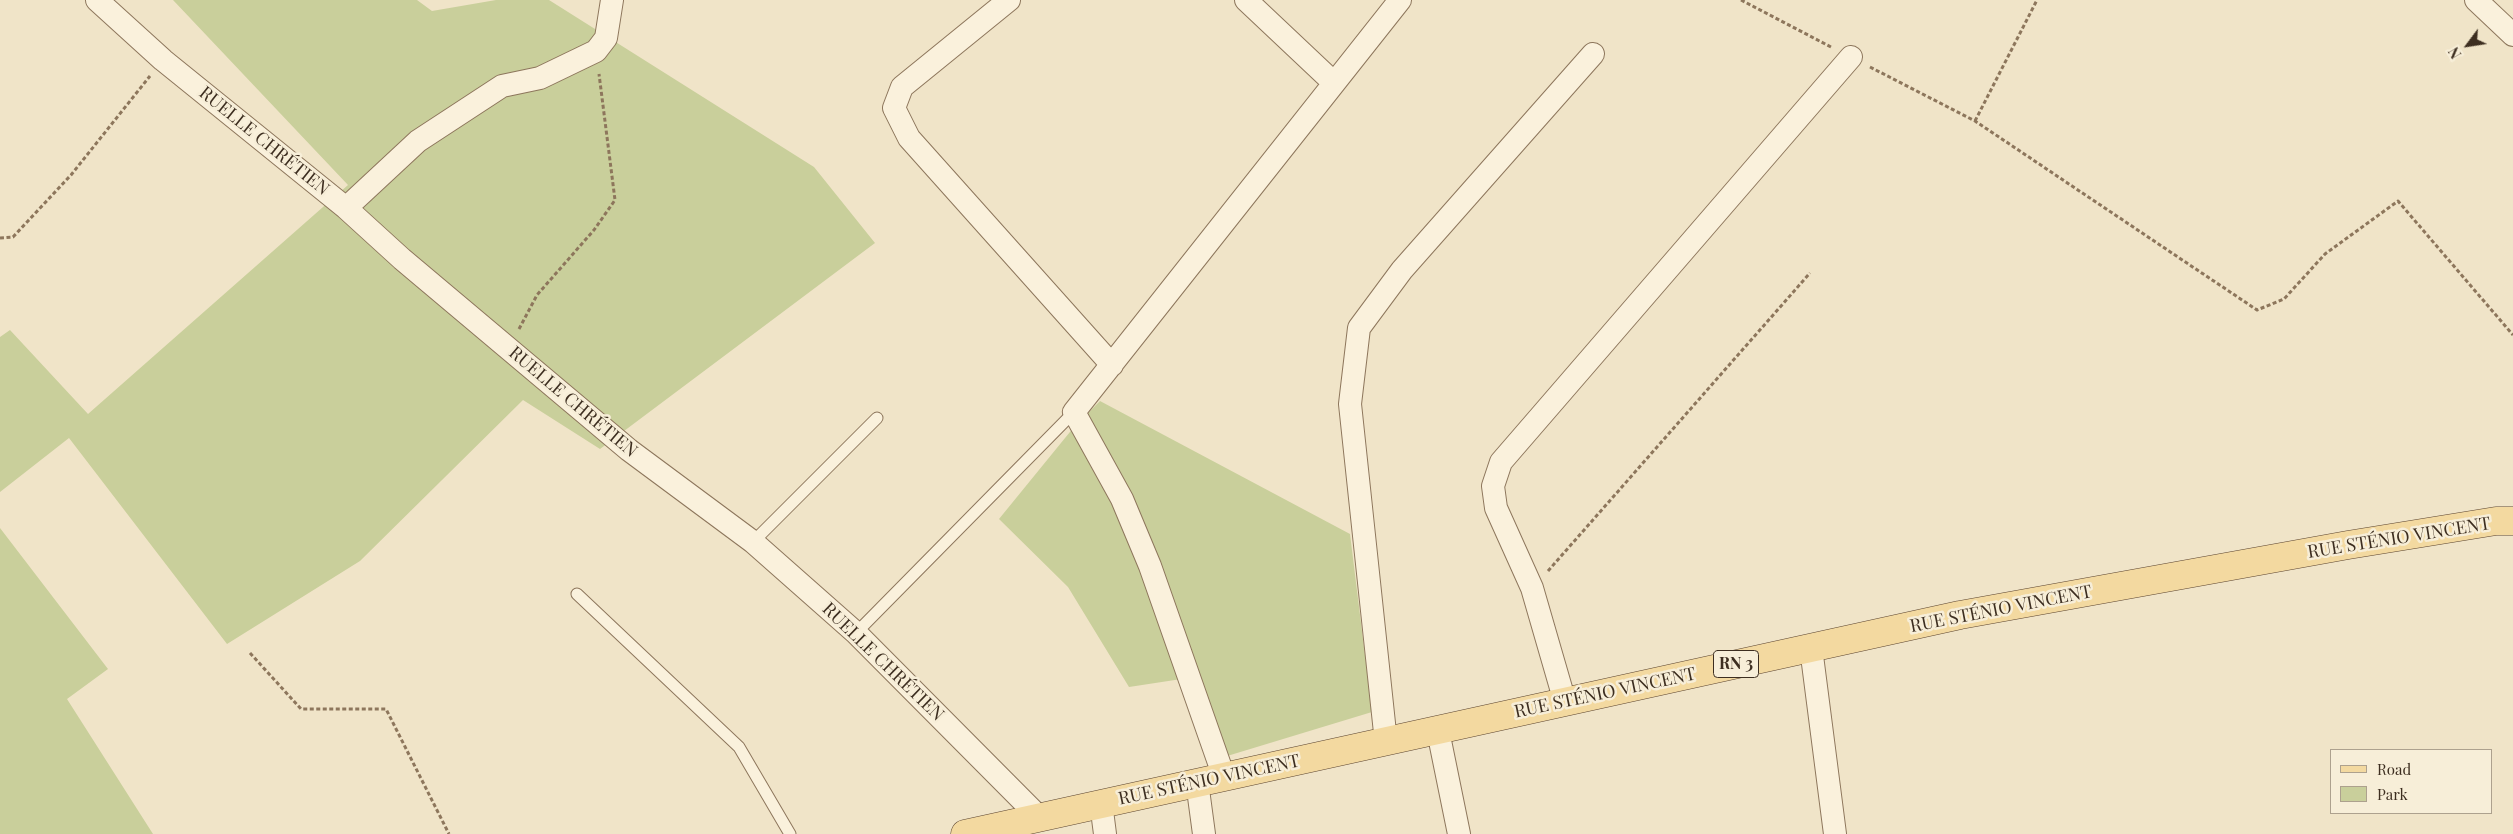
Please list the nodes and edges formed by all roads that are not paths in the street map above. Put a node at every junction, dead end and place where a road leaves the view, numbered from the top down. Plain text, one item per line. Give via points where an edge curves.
1 (97, 0) edge
2 (612, 0) edge
3 (1009, 0) edge
4 (1246, 0) edge
5 (1400, 0) edge
6 (2476, 0) edge
7 (2513, 36) edge
8 (1593, 54) dead end
9 (1851, 57) road end
10 (1334, 83) junction
11 (346, 208) junction
12 (1112, 365) junction
13 (1074, 412) junction
14 (878, 418) dead end
15 (2513, 521) edge
16 (753, 542) junction
17 (577, 594) dead end
18 (856, 633) junction
19 (1811, 648) junction
20 (1565, 702) junction
21 (1438, 731) junction
22 (1386, 742) junction
23 (1224, 777) junction
24 (1197, 782) junction
25 (1101, 803) junction
26 (1038, 816) junction
27 (1010, 829) edge
28 (790, 834) edge
29 (965, 834) edge
30 (1105, 834) edge
31 (1204, 834) edge
32 (1459, 834) edge
33 (1835, 834) edge

1 - 11 street, RUELLE CHRÉTIEN via 163,60
2 - 11 street via 606,38 596,51 540,78 502,86 418,141
3 - 12 street via 902,88 894,108 909,138
4 - 10 street
5 - 10 street
6 - 7 street
8 - 22 street via 1402,270 1359,328 1350,404
9 - 20 street via 1501,462 1493,486 1496,508 1532,588
10 - 12 street
11 - 16 street, RUELLE CHRÉTIEN via 402,260 629,450
12 - 13 street
13 - 18 lane
13 - 23 street via 1122,499 1136,532
14 - 16 lane
15 - 19 main road, RUE STÉNIO VINCENT / RN 3 via 2329,548 1960,616
16 - 18 street, RUELLE CHRÉTIEN
17 - 28 lane via 739,747
18 - 26 street, RUELLE CHRÉTIEN
19 - 20 main road, RUE STÉNIO VINCENT / RN 3
19 - 33 street
20 - 21 main road, RUE STÉNIO VINCENT / RN 3
21 - 22 main road, RUE STÉNIO VINCENT / RN 3
21 - 32 street
22 - 23 main road, RUE STÉNIO VINCENT / RN 3
23 - 24 main road, RUE STÉNIO VINCENT / RN 3
24 - 25 main road, RUE STÉNIO VINCENT / RN 3
24 - 31 street
25 - 26 main road, RUE STÉNIO VINCENT / RN 3
25 - 30 street
26 - 27 main road, RUE STÉNIO VINCENT / RN 3
27 - 29 main road, RUE STÉNIO VINCENT / RN 3

